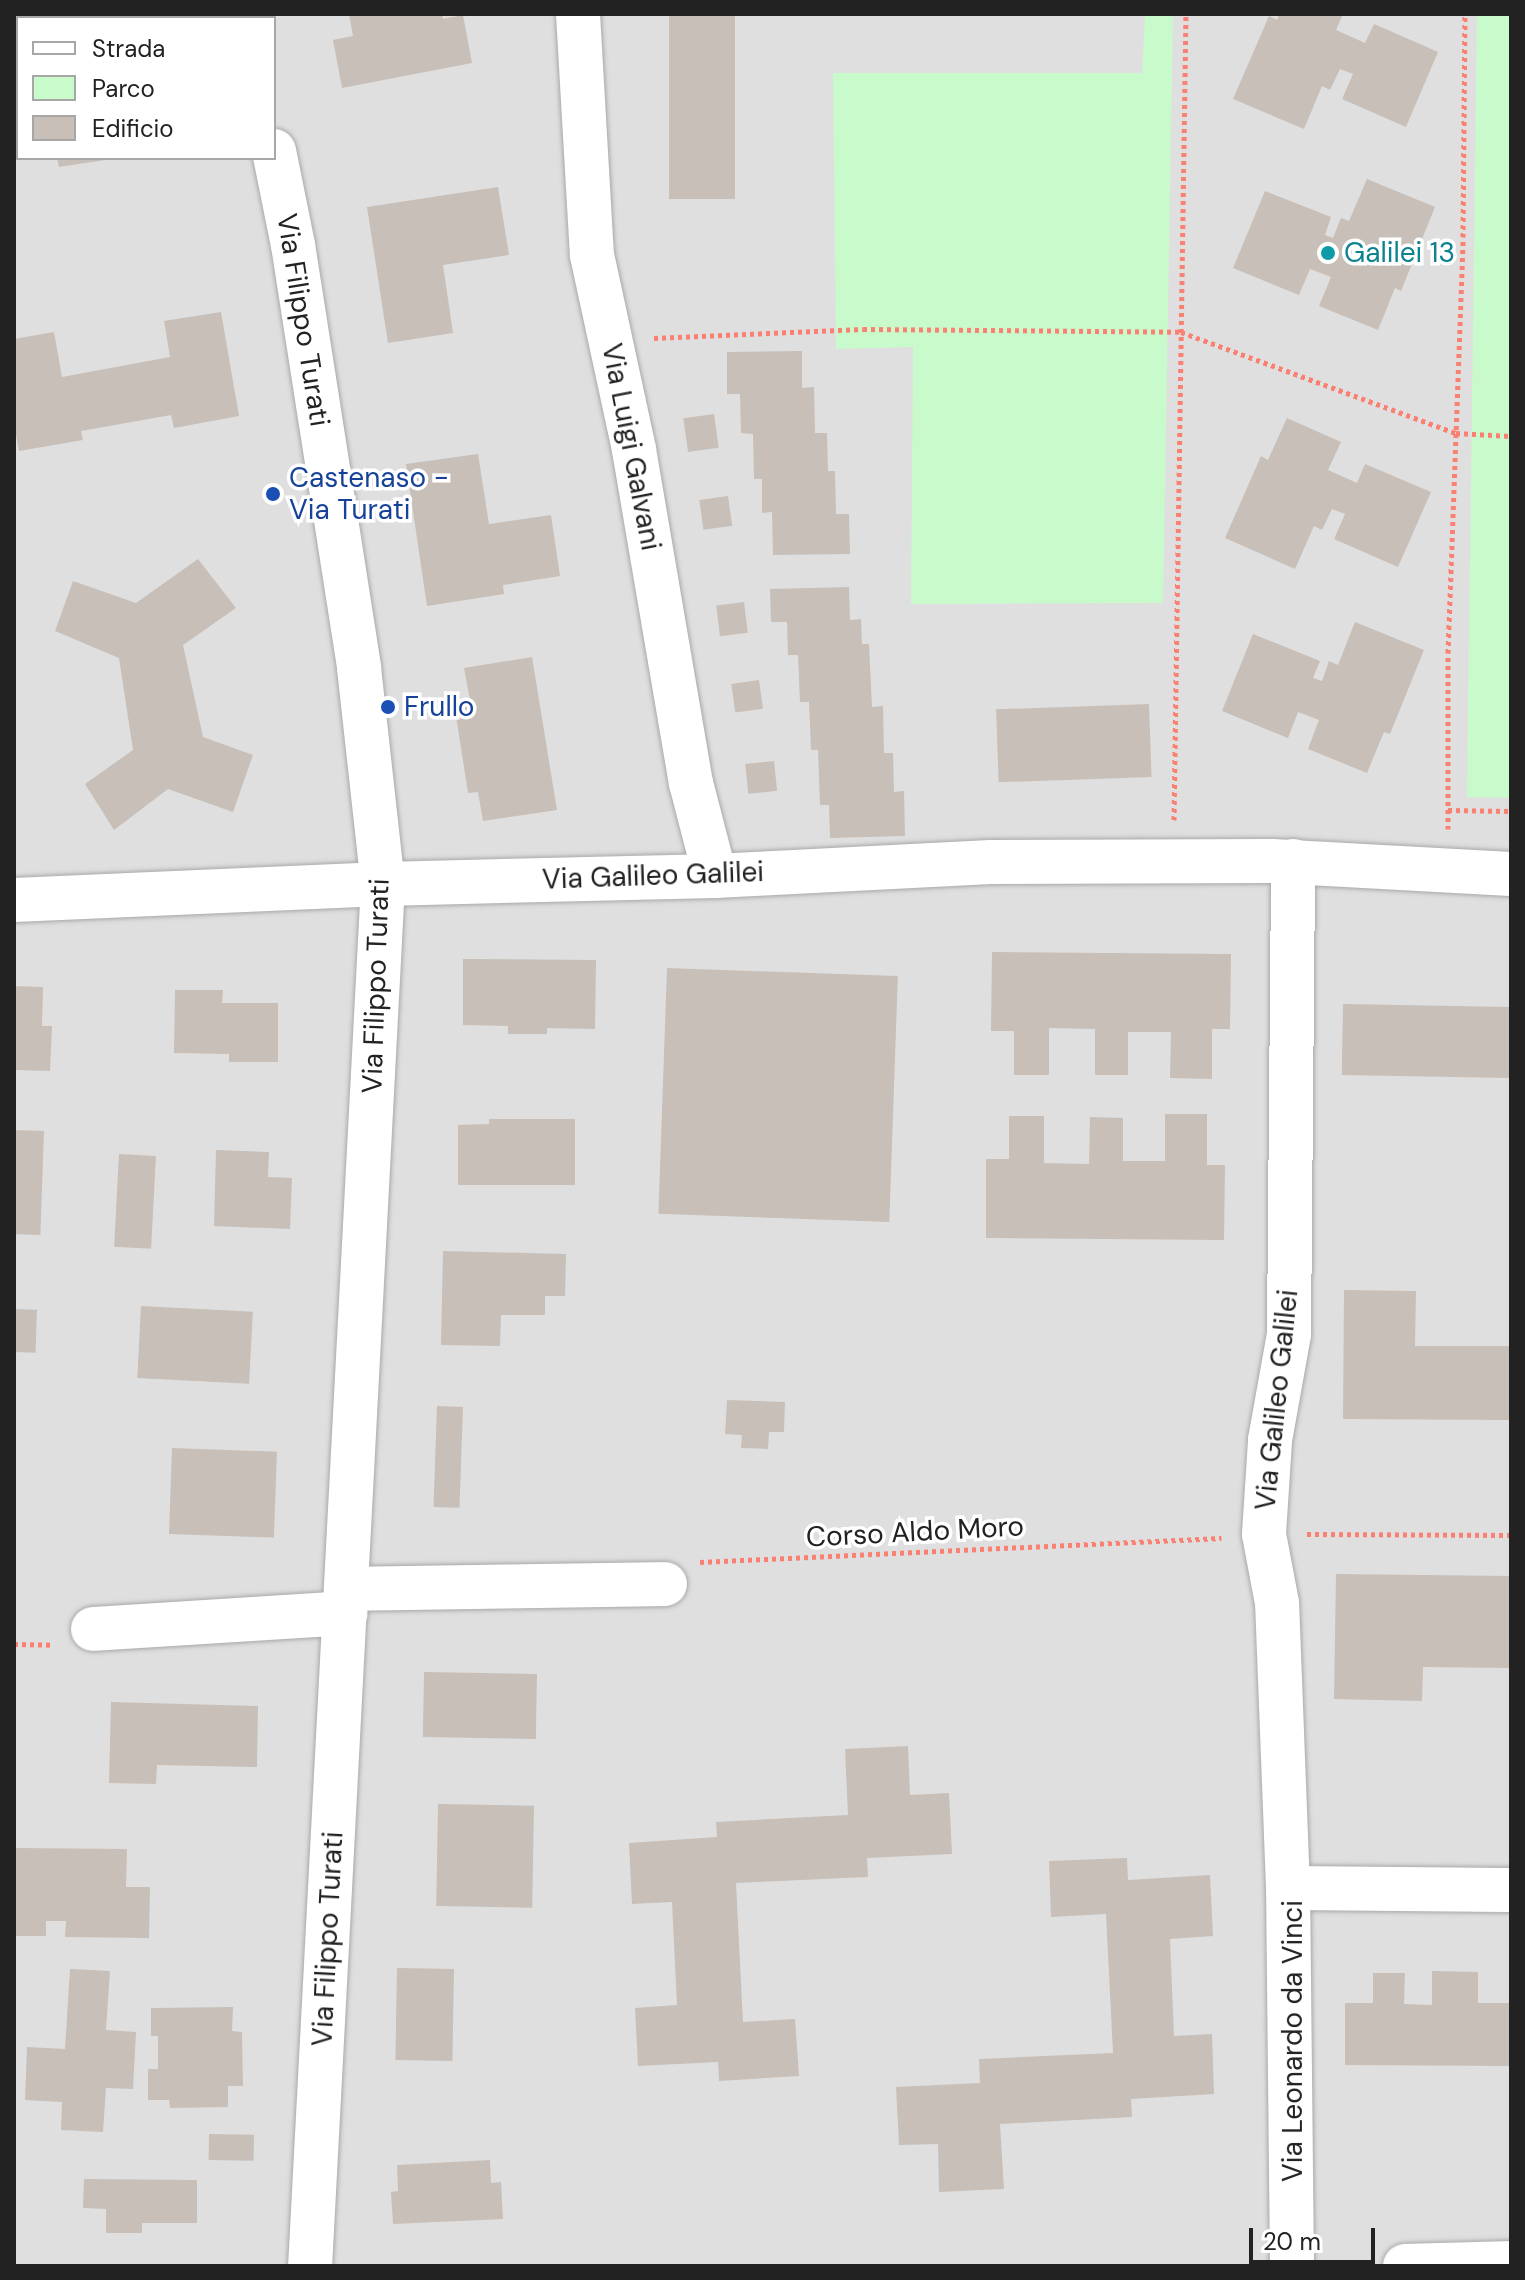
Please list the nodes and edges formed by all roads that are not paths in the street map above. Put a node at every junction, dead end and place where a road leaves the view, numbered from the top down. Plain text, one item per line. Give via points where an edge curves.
1 (578, 14) edge
2 (276, 160) edge
3 (1293, 861) junction
4 (1511, 874) edge
5 (715, 876) junction
6 (383, 884) junction
7 (14, 900) edge
8 (665, 1584) road end
9 (346, 1601) junction
10 (93, 1629) dead end
11 (1288, 1888) junction
12 (1511, 1890) edge
13 (1511, 2263) edge
14 (310, 2266) edge
15 (1292, 2266) edge
16 (1405, 2266) edge

1 - 5 street, Via Luigi Galvani via 592,255 634,450 691,783
2 - 6 street, Via Filippo Turati via 359,668
3 - 4 street, Via Galileo Galilei
3 - 5 street, Via Galileo Galilei via 991,862
3 - 11 street, Via Galileo Galilei via 1289,1334 1270,1440 1264,1534 1277,1603
5 - 6 street, Via Galileo Galilei
6 - 7 street, Via Galileo Galilei
6 - 9 street, Via Filippo Turati
8 - 9 street
9 - 10 street
9 - 14 street, Via Filippo Turati
11 - 12 street, Via Leonardo da Vinci
11 - 15 street, Via Leonardo da Vinci
13 - 16 street

